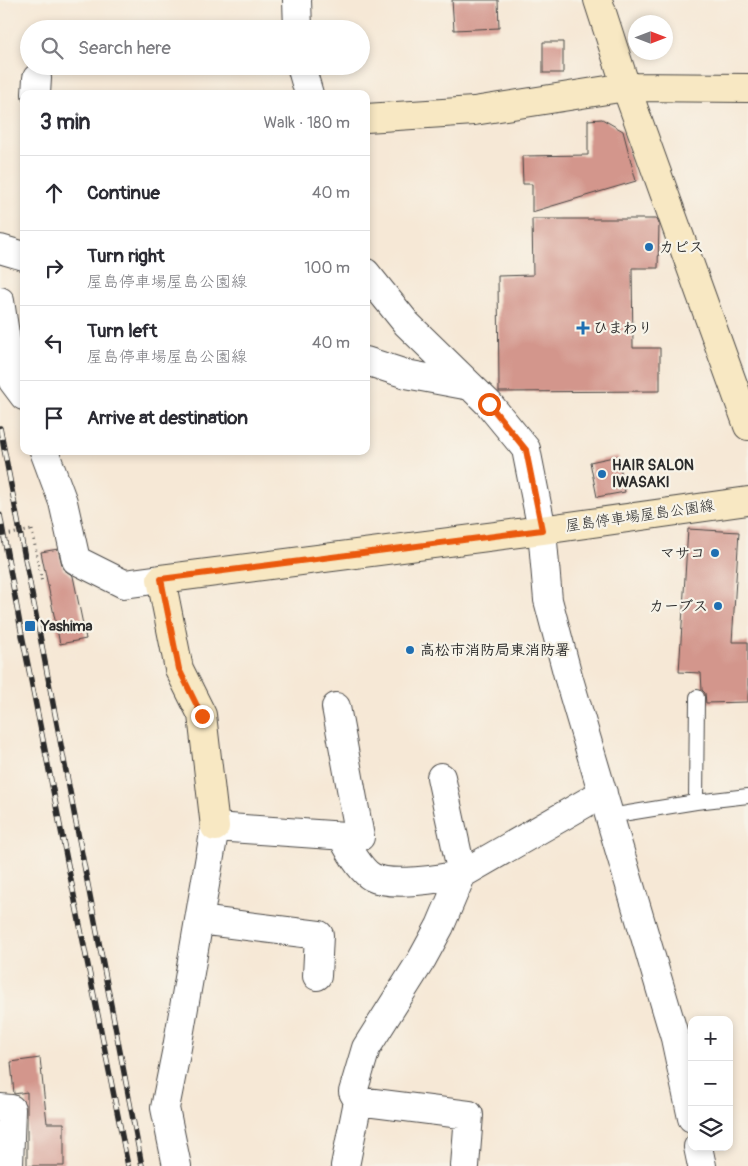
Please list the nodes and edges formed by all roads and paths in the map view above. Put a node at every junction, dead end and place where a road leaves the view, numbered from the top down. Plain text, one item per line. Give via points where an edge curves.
1 (297, 0) edge
2 (598, 0) edge
3 (298, 20) edge
4 (304, 75) edge
5 (626, 87) junction
6 (748, 88) edge
7 (308, 90) edge
8 (370, 118) edge
9 (0, 249) edge
10 (20, 255) edge
11 (370, 278) edge
12 (0, 301) edge
13 (370, 362) edge
14 (470, 386) junction
15 (20, 391) edge
16 (747, 418) edge
17 (45, 455) edge
18 (748, 501) edge
19 (542, 530) junction
20 (0, 536) edge
21 (161, 579) junction
22 (42, 583) dead end
23 (697, 697) dead end
24 (336, 707) dead end
25 (441, 777) dead end
26 (748, 796) edge
27 (696, 802) junction
28 (607, 805) junction
29 (215, 827) junction
30 (342, 836) junction
31 (462, 874) junction
32 (199, 920) junction
33 (317, 976) dead end
34 (358, 1101) junction
35 (689, 1106) edge
36 (0, 1108) edge
37 (699, 1151) edge
38 (9, 1166) edge
39 (177, 1166) edge
40 (345, 1166) edge
41 (464, 1166) edge
42 (702, 1166) edge

1 - 3 street
2 - 5 main road
4 - 7 street
5 - 6 main road
5 - 8 main road via 474,111
5 - 16 main road
9 - 10 street
11 - 14 street via 407,324
12 - 15 street via 12,380
13 - 14 street via 406,374
14 - 19 street via 526,450
17 - 21 street via 63,502 76,560 124,584
18 - 19 main road, 屋島停車場屋島公園線
19 - 21 main road, 屋島停車場屋島公園線
19 - 28 street via 548,600
20 - 22 path, bridge via 32,530
21 - 29 main road via 179,669 202,716
23 - 27 lane
24 - 30 street via 360,837
25 - 31 street
26 - 27 lane
27 - 28 lane
28 - 31 street
28 - 35 street via 675,1038
29 - 30 street
29 - 32 street
30 - 31 street via 350,853 371,877 382,881 446,878
31 - 34 street via 427,950 366,1048 353,1092
32 - 33 street via 319,935
32 - 39 street via 166,1108
34 - 40 street
34 - 41 street via 469,1115
36 - 38 street via 10,1109
37 - 42 street

